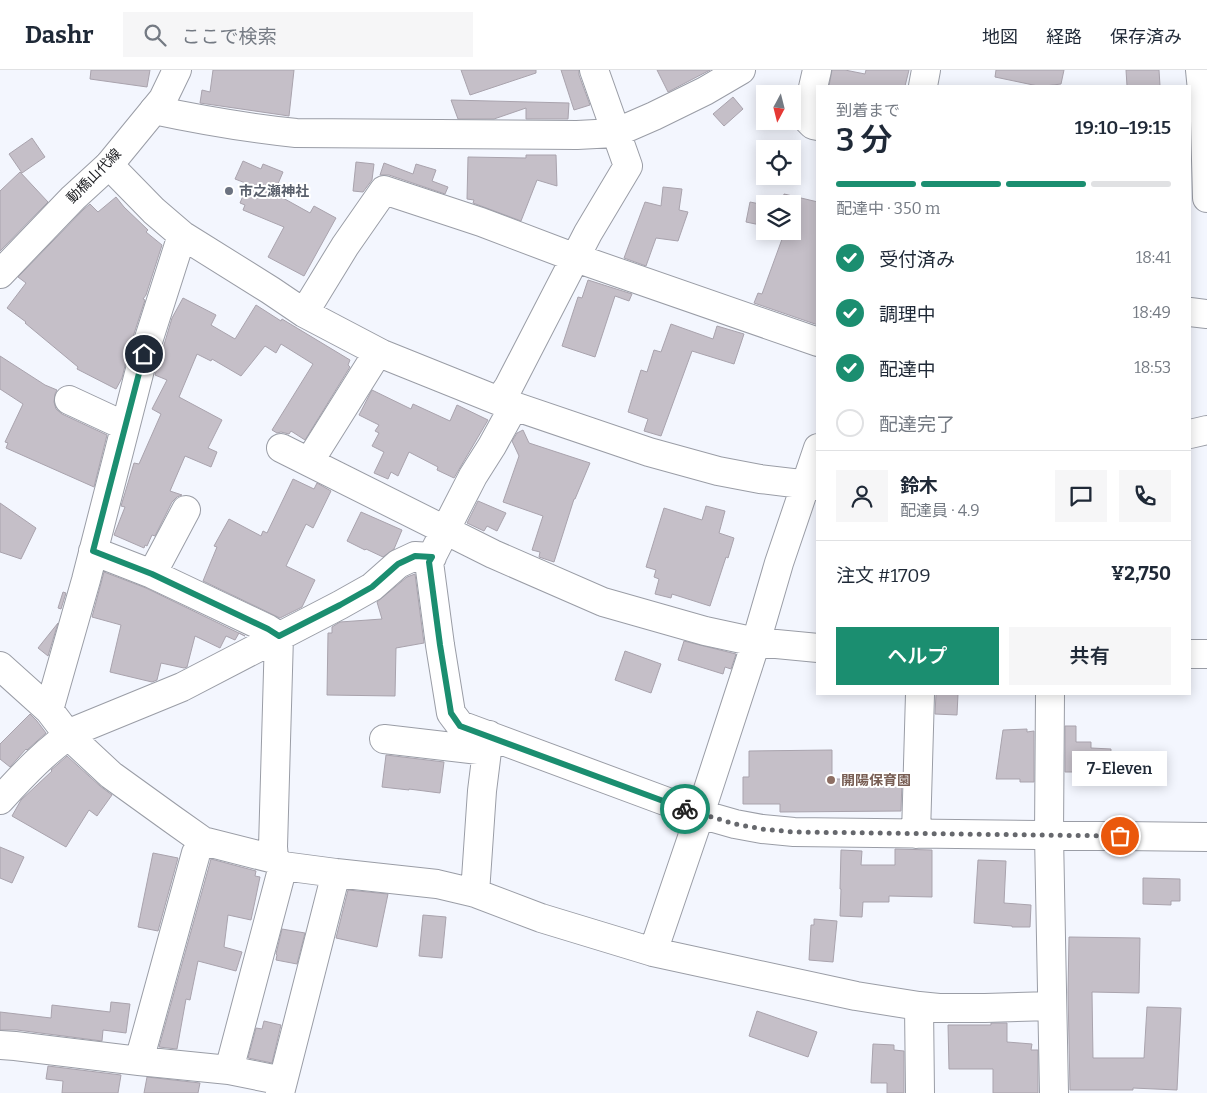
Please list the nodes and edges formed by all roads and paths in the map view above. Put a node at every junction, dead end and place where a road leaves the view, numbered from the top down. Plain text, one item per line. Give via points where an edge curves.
1 (177, 70) edge
2 (594, 70) edge
3 (741, 70) edge
4 (817, 70) edge
5 (926, 70) edge
6 (1200, 70) edge
7 (923, 85) edge
8 (154, 110) junction
9 (816, 126) edge
10 (616, 133) junction
11 (1198, 154) edge
12 (109, 165) junction
13 (1207, 198) edge
14 (182, 235) junction
15 (576, 258) junction
16 (0, 274) edge
17 (1191, 312) edge
18 (304, 314) junction
19 (1207, 314) edge
20 (816, 341) edge
21 (378, 352) junction
22 (70, 400) dead end
23 (506, 403) junction
24 (125, 426) junction
25 (1207, 430) edge
26 (1191, 434) edge
27 (281, 448) dead end
28 (816, 460) edge
29 (310, 462) junction
30 (812, 485) edge
31 (186, 510) dead end
32 (445, 530) junction
33 (93, 551) junction
34 (432, 557) junction
35 (152, 574) junction
36 (279, 636) junction
37 (756, 642) junction
38 (816, 648) edge
39 (1191, 654) edge
40 (1207, 654) edge
41 (0, 666) edge
42 (920, 695) edge
43 (1050, 695) edge
44 (49, 710) junction
45 (68, 735) junction
46 (384, 740) dead end
47 (488, 743) junction
48 (0, 800) edge
49 (700, 814) junction
50 (916, 834) junction
51 (1049, 835) junction
52 (1207, 837) edge
53 (203, 841) junction
54 (278, 862) junction
55 (336, 873) junction
56 (475, 893) junction
57 (653, 952) junction
58 (919, 1006) junction
59 (1052, 1006) junction
60 (0, 1045) edge
61 (140, 1061) junction
62 (229, 1070) junction
63 (282, 1087) edge
64 (920, 1093) edge
65 (1054, 1093) edge

1 - 8 street, 動橋山代線
2 - 10 street
3 - 10 street
4 - 9 street via 806,118
5 - 7 street
6 - 11 street via 1205,121
8 - 10 street via 296,133
8 - 12 street, 動橋山代線
10 - 15 street via 628,166
11 - 13 street
12 - 14 street
12 - 16 street, 動橋山代線 via 72,198
14 - 18 street
14 - 24 street
15 - 18 street via 482,222 384,190
15 - 20 street
15 - 23 street via 509,386
17 - 19 street
18 - 21 street
21 - 23 street
21 - 29 street
22 - 24 street
23 - 30 street via 649,452 718,471
23 - 32 street via 492,446
24 - 33 street
25 - 26 street
27 - 29 street
28 - 30 street
29 - 32 street
30 - 37 street via 779,563
31 - 35 street
32 - 34 street
32 - 37 street via 603,602
33 - 35 street
33 - 44 street
34 - 36 street via 415,556 398,564 372,587
34 - 47 street via 429,562 451,713 460,726
35 - 36 street
36 - 45 street via 182,686
36 - 54 street via 273,847
37 - 38 street
37 - 49 street
39 - 40 street
41 - 44 street
42 - 50 street
43 - 51 street
44 - 45 street
45 - 48 street
45 - 53 street via 111,775
46 - 47 street
47 - 49 street
47 - 56 street
49 - 50 street via 735,824 794,832
49 - 57 street
50 - 51 street
51 - 52 street
51 - 59 street
53 - 54 street
53 - 61 street via 196,853
54 - 55 street
54 - 62 street
55 - 56 street via 437,884
55 - 63 street
56 - 57 street via 540,918
57 - 58 street via 856,996
58 - 59 street
58 - 64 street
59 - 65 street
60 - 61 street
61 - 62 street
62 - 63 street

